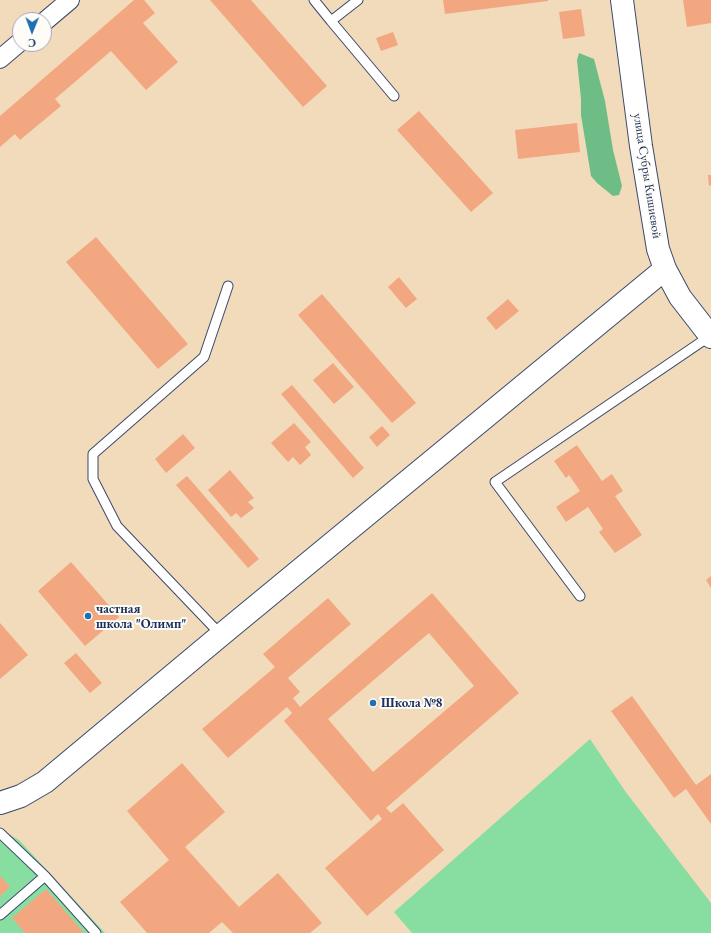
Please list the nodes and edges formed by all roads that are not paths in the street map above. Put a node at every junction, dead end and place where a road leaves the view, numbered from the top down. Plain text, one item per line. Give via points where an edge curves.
1 (70, 0) edge
2 (314, 0) edge
3 (358, 0) edge
4 (622, 0) edge
5 (52, 15) edge
6 (331, 21) junction
7 (12, 49) edge
8 (0, 59) edge
9 (394, 96) dead end
10 (665, 269) junction
11 (228, 286) dead end
12 (710, 337) edge
13 (580, 596) dead end
14 (221, 635) junction
15 (0, 803) edge
16 (0, 833) edge
17 (45, 876) junction
18 (0, 914) edge
19 (96, 933) edge

1 - 5 street
2 - 6 lane
3 - 6 lane
4 - 10 street, улица Субры Кишиевой via 654,230
6 - 9 lane
7 - 8 street
10 - 12 street, улица Субры Кишиевой via 680,296
10 - 14 street
11 - 14 lane via 204,357 93,454 93,479 117,526
12 - 13 lane via 495,482
14 - 15 street via 45,782 21,796
16 - 17 lane
17 - 18 lane
17 - 19 lane

